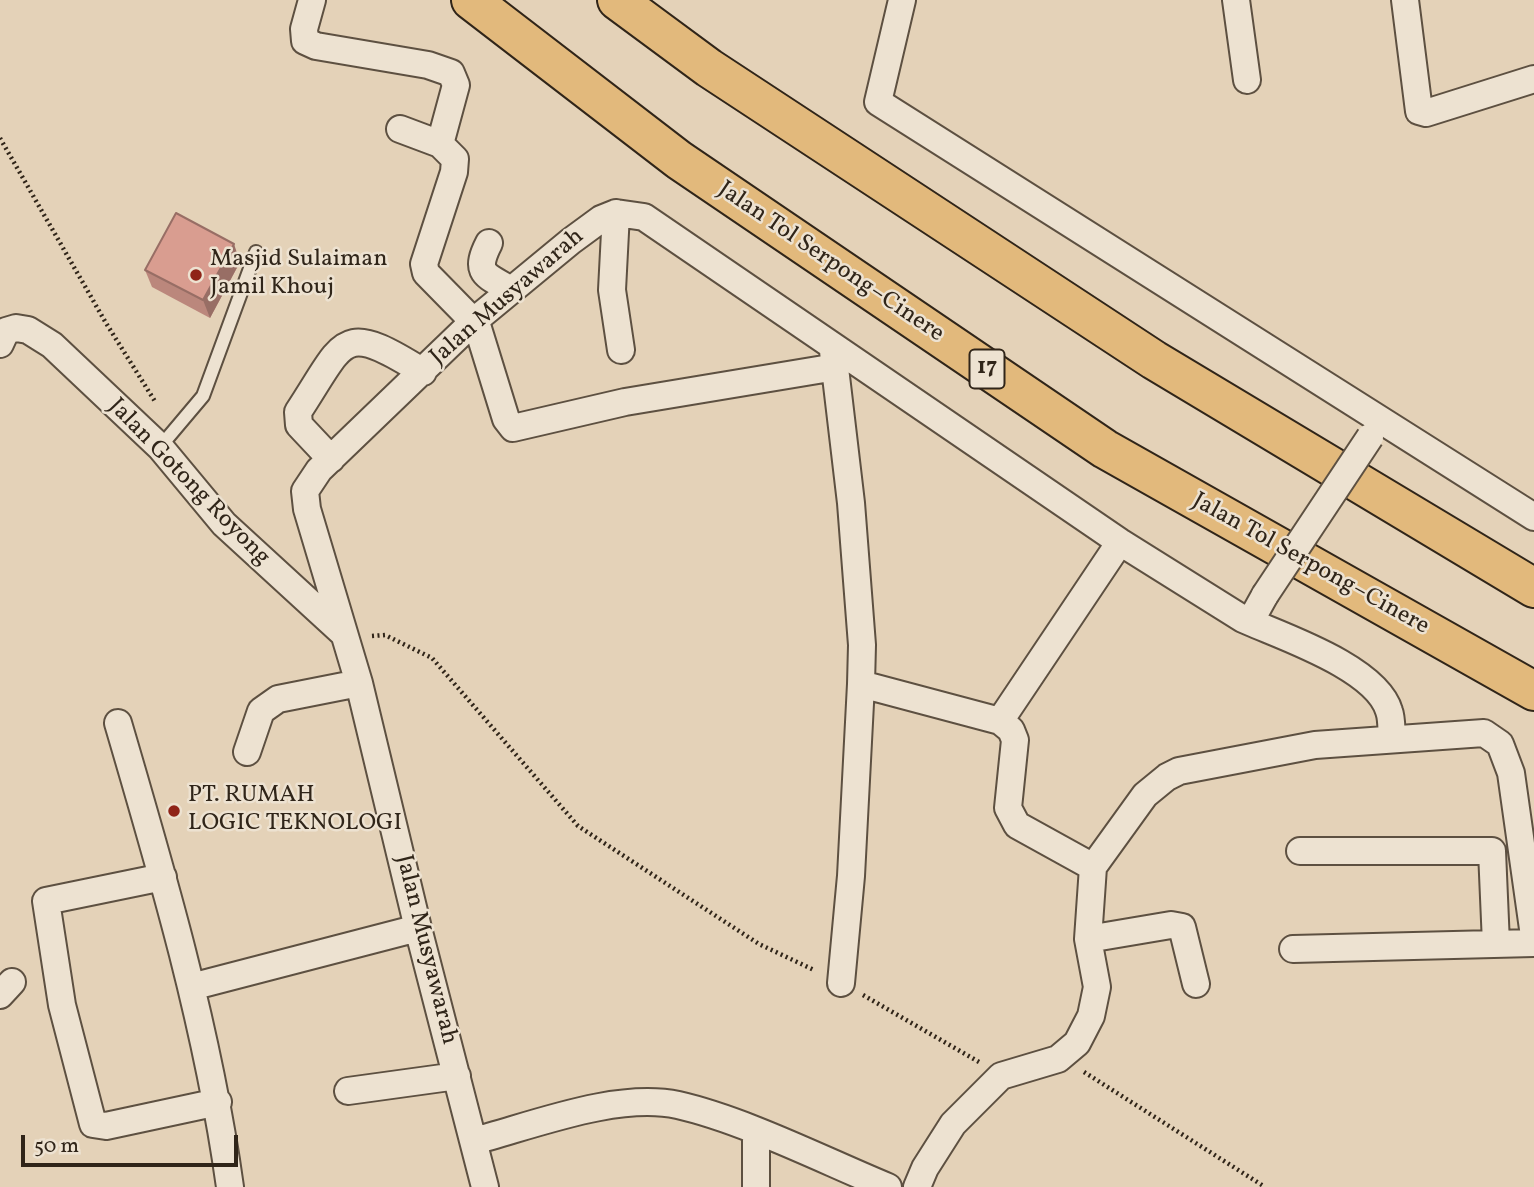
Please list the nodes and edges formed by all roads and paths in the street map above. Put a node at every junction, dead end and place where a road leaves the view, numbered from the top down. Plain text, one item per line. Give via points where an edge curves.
1 (312, 0) edge
2 (471, 0) edge
3 (617, 0) edge
4 (902, 0) edge
5 (1236, 0) edge
6 (1405, 0) edge
7 (1534, 79) edge
8 (1247, 80) dead end
9 (400, 129) dead end
10 (0, 138) edge
11 (440, 144) junction
12 (616, 213) junction
13 (489, 243) dead end
14 (256, 252) dead end
15 (511, 290) junction
16 (474, 321) junction
17 (0, 344) edge
18 (621, 350) dead end
19 (834, 356) junction
20 (423, 372) junction
21 (1375, 428) junction
22 (167, 439) junction
23 (331, 459) junction
24 (1534, 517) edge
25 (1120, 542) junction
26 (1534, 588) edge
27 (1250, 622) junction
28 (344, 634) junction
29 (359, 683) junction
30 (861, 684) junction
31 (1534, 691) edge
32 (1000, 721) junction
33 (118, 723) dead end
34 (1392, 738) junction
35 (247, 752) dead end
36 (1300, 851) dead end
37 (1093, 867) junction
38 (163, 877) junction
39 (418, 928) junction
40 (1534, 936) edge
41 (1088, 939) junction
42 (1534, 943) edge
43 (1496, 944) junction
44 (1293, 949) dead end
45 (841, 983) junction
46 (1196, 984) dead end
47 (191, 987) junction
48 (1058, 1059) junction
49 (457, 1076) junction
50 (1001, 1076) junction
51 (348, 1091) dead end
52 (218, 1102) junction
53 (756, 1132) junction
54 (474, 1141) junction
55 (230, 1187) edge
56 (485, 1187) edge
57 (756, 1187) edge
58 (888, 1187) edge
59 (917, 1187) edge
60 (1265, 1187) edge

1 - 11 street via 305,41 451,73 456,85
2 - 31 highway, Jalan Tol Serpong–Cinere / 17 via 678,160 1105,450
3 - 26 highway via 709,68 1154,360
4 - 21 street via 878,102
5 - 8 street
6 - 7 street via 1419,111 1426,113
9 - 11 street
10 - 22 path
11 - 16 street via 455,159 454,172 424,264 426,273
12 - 15 street, Jalan Musyawarah via 571,240
12 - 18 street via 612,290
12 - 19 street via 645,216
13 - 15 street via 482,269
14 - 22 lane via 203,396
15 - 16 street, Jalan Musyawarah
16 - 19 street via 513,428
16 - 20 street, Jalan Musyawarah
17 - 22 street, Jalan Gotong Royong via 6,331 16,328 40,336
19 - 25 street
19 - 30 street via 857,575
20 - 23 street, Jalan Musyawarah
20 - 23 street via 383,347 360,340 341,346 298,412 299,425
21 - 24 street
21 - 27 street, bridge
22 - 28 street, Jalan Gotong Royong via 224,524
23 - 28 street, Jalan Musyawarah via 310,479 305,491
25 - 27 street
25 - 32 street
27 - 34 street via 1322,653 1371,684 1389,709
28 - 29 street, Jalan Musyawarah
28 - 45 path via 384,635 432,658 578,826 759,944
29 - 35 street via 278,699 261,711
29 - 39 street, Jalan Musyawarah
30 - 32 street
30 - 45 street
32 - 37 street via 1015,740 1008,808 1017,825
33 - 38 street
34 - 37 street via 1315,745 1179,771 1145,795
34 - 40 street via 1484,733 1500,744 1511,772
36 - 43 street via 1492,851
37 - 41 street
38 - 47 street
38 - 52 street via 46,901 62,1005 89,1115 96,1126
39 - 47 street
39 - 49 street, Jalan Musyawarah
41 - 46 street via 1182,927
41 - 48 street via 1097,987 1091,1016 1077,1043
42 - 43 street
43 - 44 street
45 - 50 path via 929,1030
47 - 52 street
48 - 50 street
48 - 60 path via 1099,1080
49 - 51 street
49 - 54 street, Jalan Musyawarah
50 - 59 street via 953,1124
52 - 55 street
53 - 54 street via 677,1105 628,1104
53 - 57 street
53 - 58 street
54 - 56 street, Jalan Musyawarah

